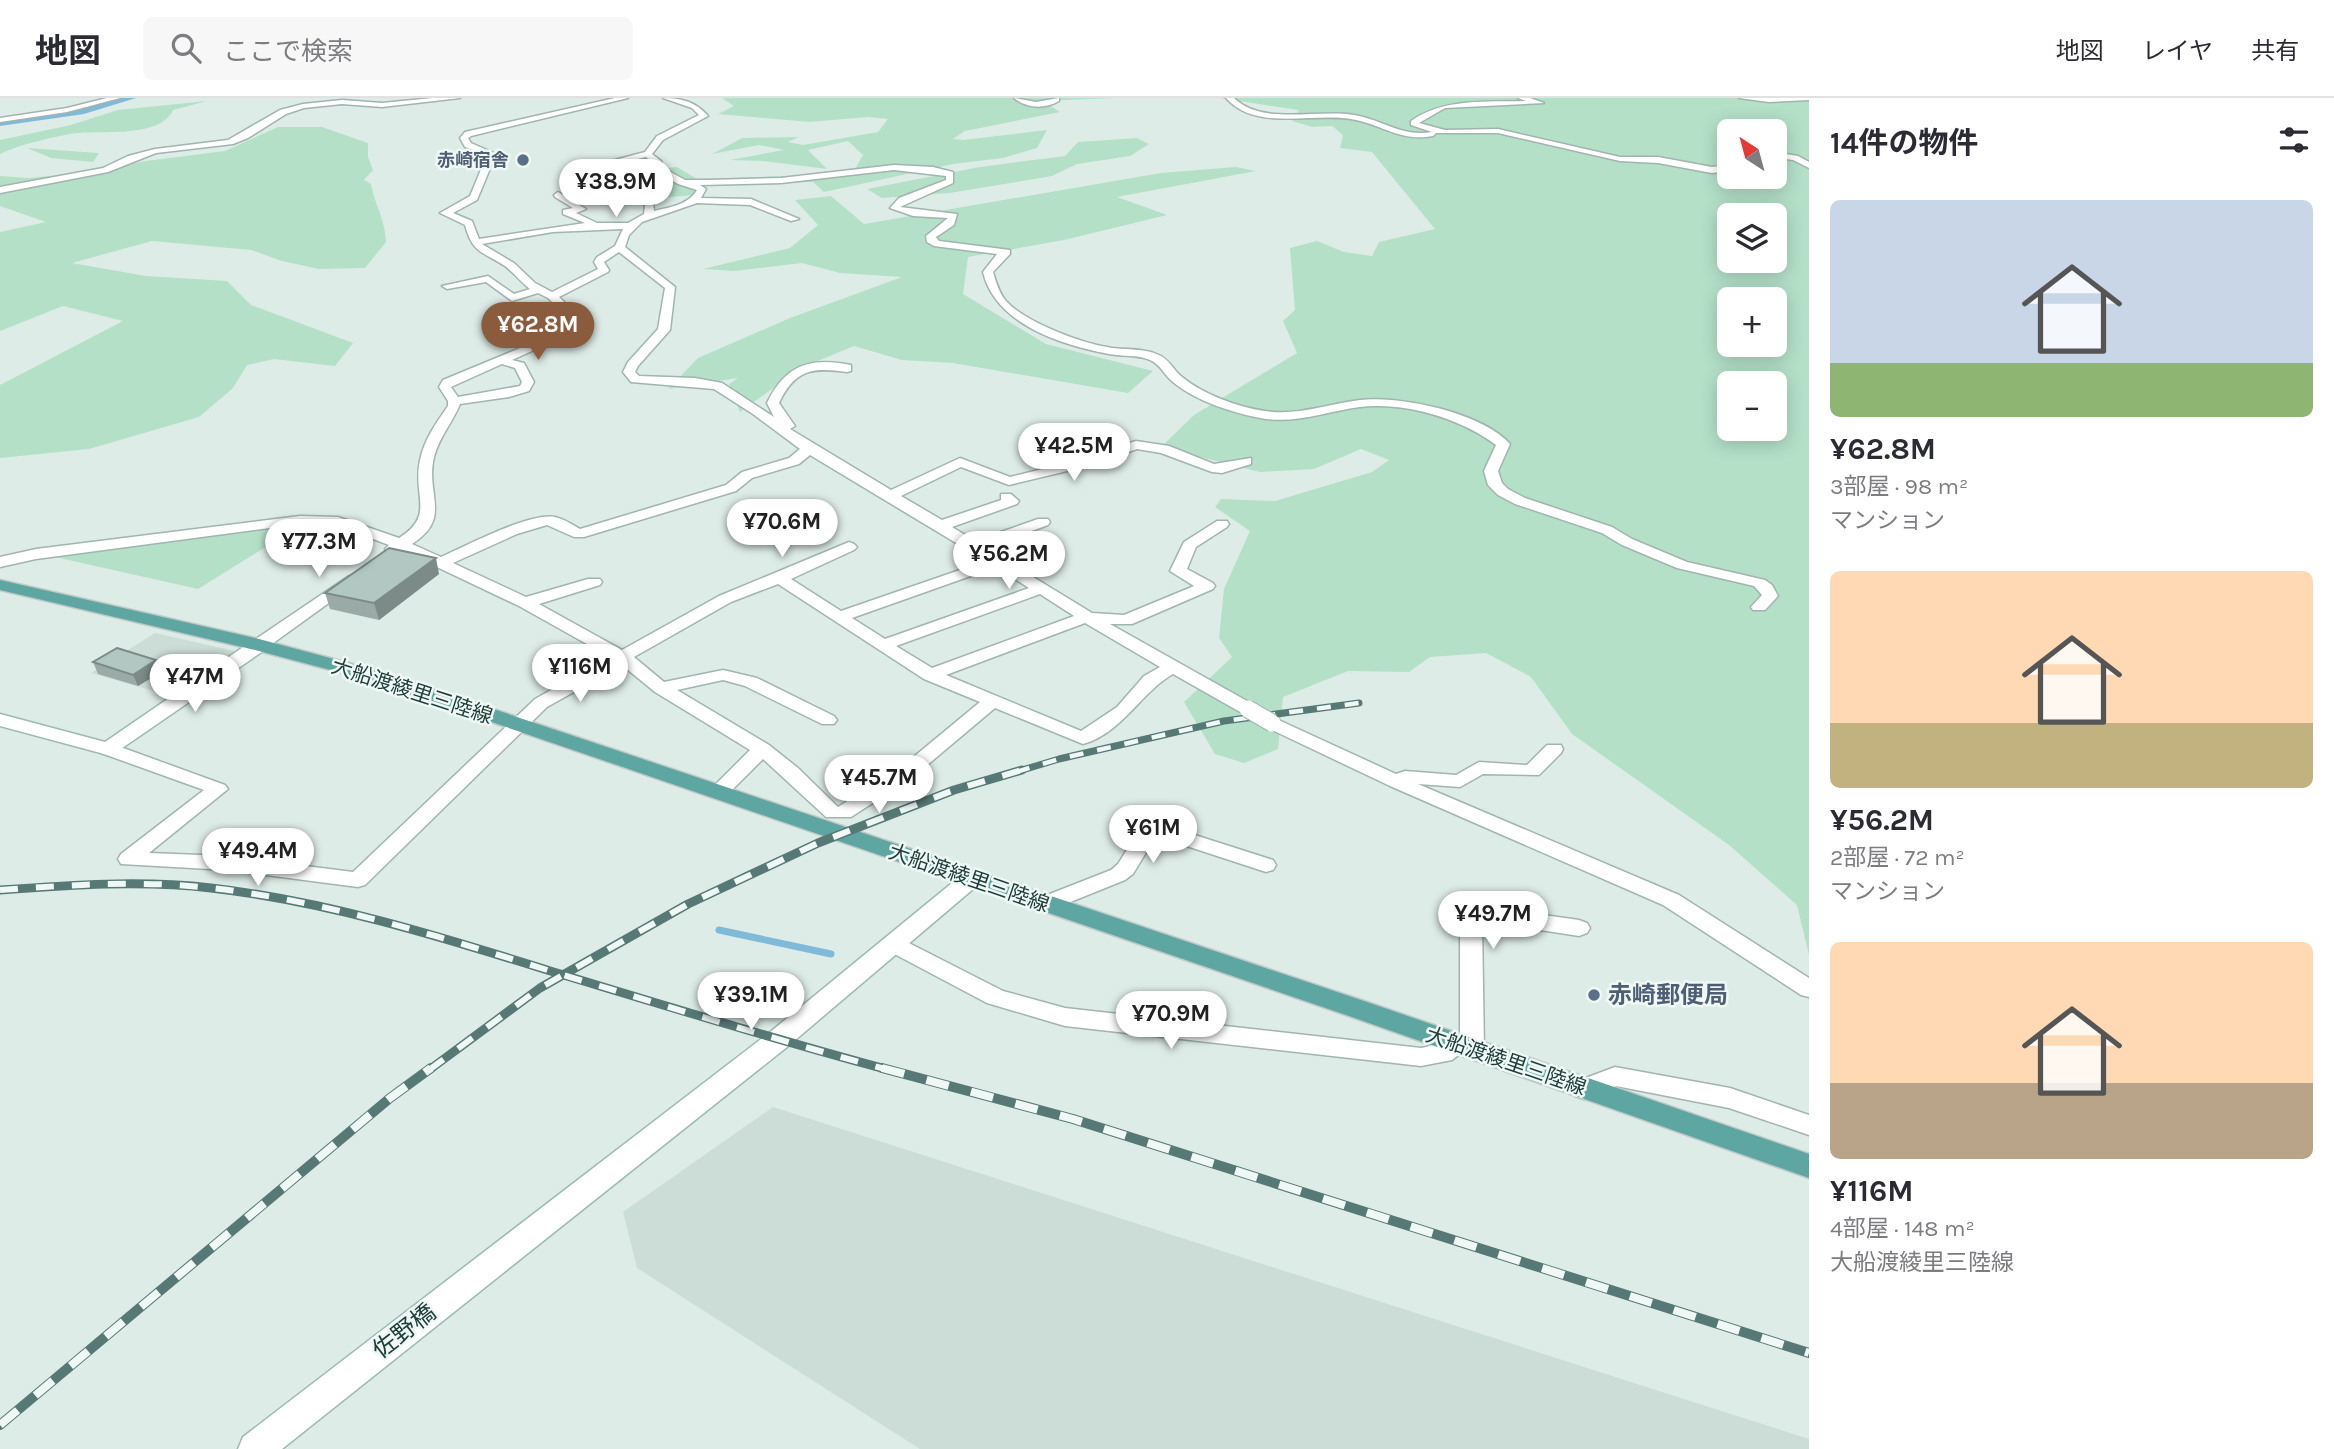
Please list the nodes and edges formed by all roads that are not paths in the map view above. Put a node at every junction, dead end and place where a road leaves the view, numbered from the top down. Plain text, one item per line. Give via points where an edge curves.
1 (84, 98) edge
2 (116, 98) edge
3 (456, 98) edge
4 (624, 98) edge
5 (667, 98) edge
6 (1017, 98) edge
7 (1055, 98) edge
8 (1230, 98) edge
9 (1522, 98) edge
10 (1743, 98) edge
11 (1809, 98) edge
12 (54, 102) dead end
13 (2, 118) edge
14 (1445, 132) junction
15 (648, 154) junction
16 (1787, 156) edge
17 (1809, 165) edge
18 (1717, 169) edge
19 (681, 182) junction
20 (0, 190) edge
21 (558, 195) dead end
22 (695, 200) junction
23 (649, 214) junction
24 (794, 219) dead end
25 (593, 223) junction
26 (631, 226) junction
27 (475, 243) junction
28 (620, 248) junction
29 (447, 286) dead end
30 (537, 290) junction
31 (552, 296) junction
32 (501, 360) junction
33 (846, 368) dead end
34 (454, 401) junction
35 (804, 445) junction
36 (1246, 461) dead end
37 (891, 496) junction
38 (1006, 497) dead end
39 (1043, 522) dead end
40 (1222, 524) dead end
41 (940, 526) junction
42 (400, 544) junction
43 (849, 547) dead end
44 (973, 547) junction
45 (0, 562) edge
46 (997, 562) junction
47 (441, 563) junction
48 (779, 578) junction
49 (594, 582) dead end
50 (0, 585) edge
51 (1040, 589) junction
52 (525, 603) junction
53 (1759, 607) dead end
54 (839, 617) junction
55 (1085, 617) junction
56 (259, 645) junction
57 (883, 645) junction
58 (625, 658) junction
59 (1173, 667) junction
60 (930, 675) junction
61 (661, 688) junction
62 (992, 701) junction
63 (0, 720) edge
64 (828, 720) dead end
65 (517, 725) junction
66 (762, 748) junction
67 (108, 749) junction
68 (1555, 749) dead end
69 (1397, 782) junction
70 (720, 790) junction
71 (1266, 865) dead end
72 (971, 879) junction
73 (1045, 904) junction
74 (1579, 928) dead end
75 (893, 944) junction
76 (1809, 989) edge
77 (1464, 1047) junction
78 (1584, 1089) junction
79 (1809, 1125) edge
80 (1809, 1166) edge
81 (255, 1449) edge

1 - 12 street
2 - 13 street
3 - 20 street via 303,106 286,110 230,142 155,151 105,170
4 - 27 street via 468,134 464,138 468,145 492,154 474,198 444,214 468,223
5 - 15 street via 695,106 704,116 660,138
6 - 7 street via 1027,104 1045,104
8 - 14 street via 1247,111 1290,117 1359,117 1406,138
9 - 14 street via 1540,103 1444,106 1414,123
10 - 11 street
14 - 18 street via 1498,131 1620,159 1665,160
15 - 19 street via 659,169
15 - 23 street via 583,171 616,178 650,204
16 - 17 street
19 - 22 street via 702,189
19 - 53 street via 714,184 912,169 950,174 950,181 902,200 895,208 954,216 931,236 937,244 1006,252 993,262 988,272 990,283 1000,302 1031,322 1099,348 1155,357 1180,382 1256,413 1300,415 1375,402 1469,424 1503,444 1491,471 1494,485 1503,492 1607,530 1682,565 1759,583 1770,596
21 - 25 street via 581,209 566,212
22 - 23 street
22 - 24 street via 751,202
23 - 26 street
25 - 26 street
25 - 27 street
26 - 28 street via 622,235
27 - 30 street via 510,265
28 - 31 street via 601,259 604,271
28 - 35 street via 670,287 664,330 632,365 629,372 635,379 718,386
29 - 30 street via 488,279 512,298
30 - 31 street
31 - 32 street via 576,318 575,324
32 - 34 street via 447,383
32 - 34 street via 520,366 528,382 525,388
33 - 35 street via 813,365 792,377 776,395 776,411
34 - 42 street via 437,429 424,469 429,516 420,532
35 - 37 street
35 - 47 street via 794,461 747,475 731,488 579,534 554,521 532,524
36 - 37 street via 1212,468 1164,449 1136,445 1009,481 960,462
37 - 41 street
38 - 41 street via 1012,501
39 - 44 street
40 - 55 street via 1189,545 1178,571 1207,586 1126,620
41 - 44 street
42 - 45 street via 338,521 300,520
42 - 47 street
42 - 56 street
43 - 48 street
44 - 46 street
46 - 51 street
46 - 54 street
47 - 52 street
48 - 54 street
48 - 58 street via 725,599
49 - 52 street
50 - 56 main road, 大船渡綾里三陸線
51 - 55 street
51 - 57 street
52 - 58 street
54 - 57 street
55 - 59 street
55 - 60 street
56 - 65 main road, 大船渡綾里三陸線 via 379,677
56 - 67 street
57 - 60 street
58 - 61 street
58 - 65 street via 541,703
59 - 62 street via 1150,680 1123,710 1083,738
59 - 69 street, bridge via 1272,723
60 - 62 street
61 - 64 street via 723,675 751,682
61 - 66 street
62 - 66 street via 906,774 844,813 833,813
63 - 67 street
65 - 67 street via 358,880 227,863 128,859 218,789
65 - 70 main road, 大船渡綾里三陸線
66 - 70 street
68 - 69 street via 1532,771 1491,766 1473,769 1460,781 1405,777
69 - 76 street via 1671,900
70 - 72 main road, 大船渡綾里三陸線
71 - 73 street via 1151,827 1132,861 1118,875
72 - 73 main road, 大船渡綾里三陸線
72 - 75 street, 佐野橋
73 - 77 main road, 大船渡綾里三陸線
74 - 77 street via 1471,912
75 - 77 street via 995,997 1065,1017 1421,1057
75 - 81 street, 佐野橋 via 778,1041
77 - 78 main road, 大船渡綾里三陸線
78 - 79 street via 1615,1076 1730,1098
78 - 80 main road, 大船渡綾里三陸線

